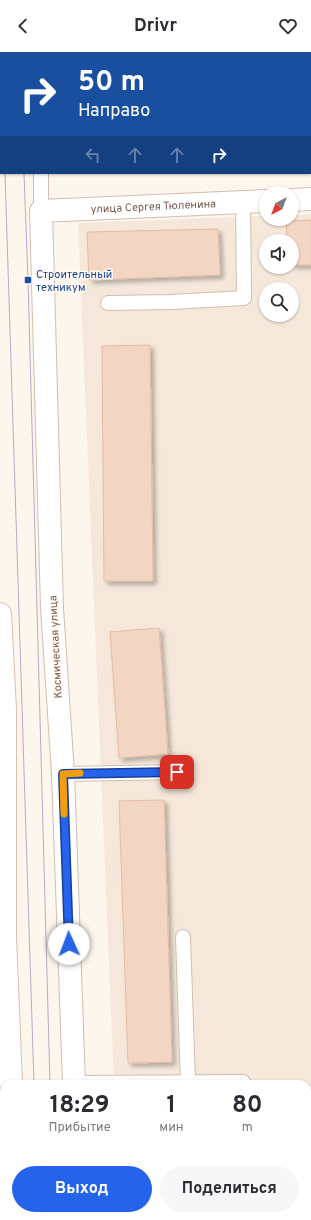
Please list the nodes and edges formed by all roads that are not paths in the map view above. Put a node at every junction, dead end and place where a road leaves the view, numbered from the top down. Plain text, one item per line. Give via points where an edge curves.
1 (41, 174) edge
2 (311, 199) edge
3 (299, 200) edge
4 (259, 201) edge
5 (242, 202) junction
6 (41, 210) junction
7 (108, 302) dead end
8 (0, 614) edge
9 (177, 772) dead end
10 (63, 774) junction
11 (3, 936) edge
12 (183, 937) dead end
13 (10, 1080) edge
14 (74, 1080) edge
15 (188, 1080) edge

1 - 6 lane
2 - 3 street
4 - 5 street, улица Сергея Тюленина
5 - 6 street, улица Сергея Тюленина
5 - 7 lane via 244,298
6 - 10 street, Космическая улица via 52,608
8 - 11 street via 5,709
9 - 10 lane
10 - 14 street, Космическая улица
11 - 13 street
12 - 15 lane

